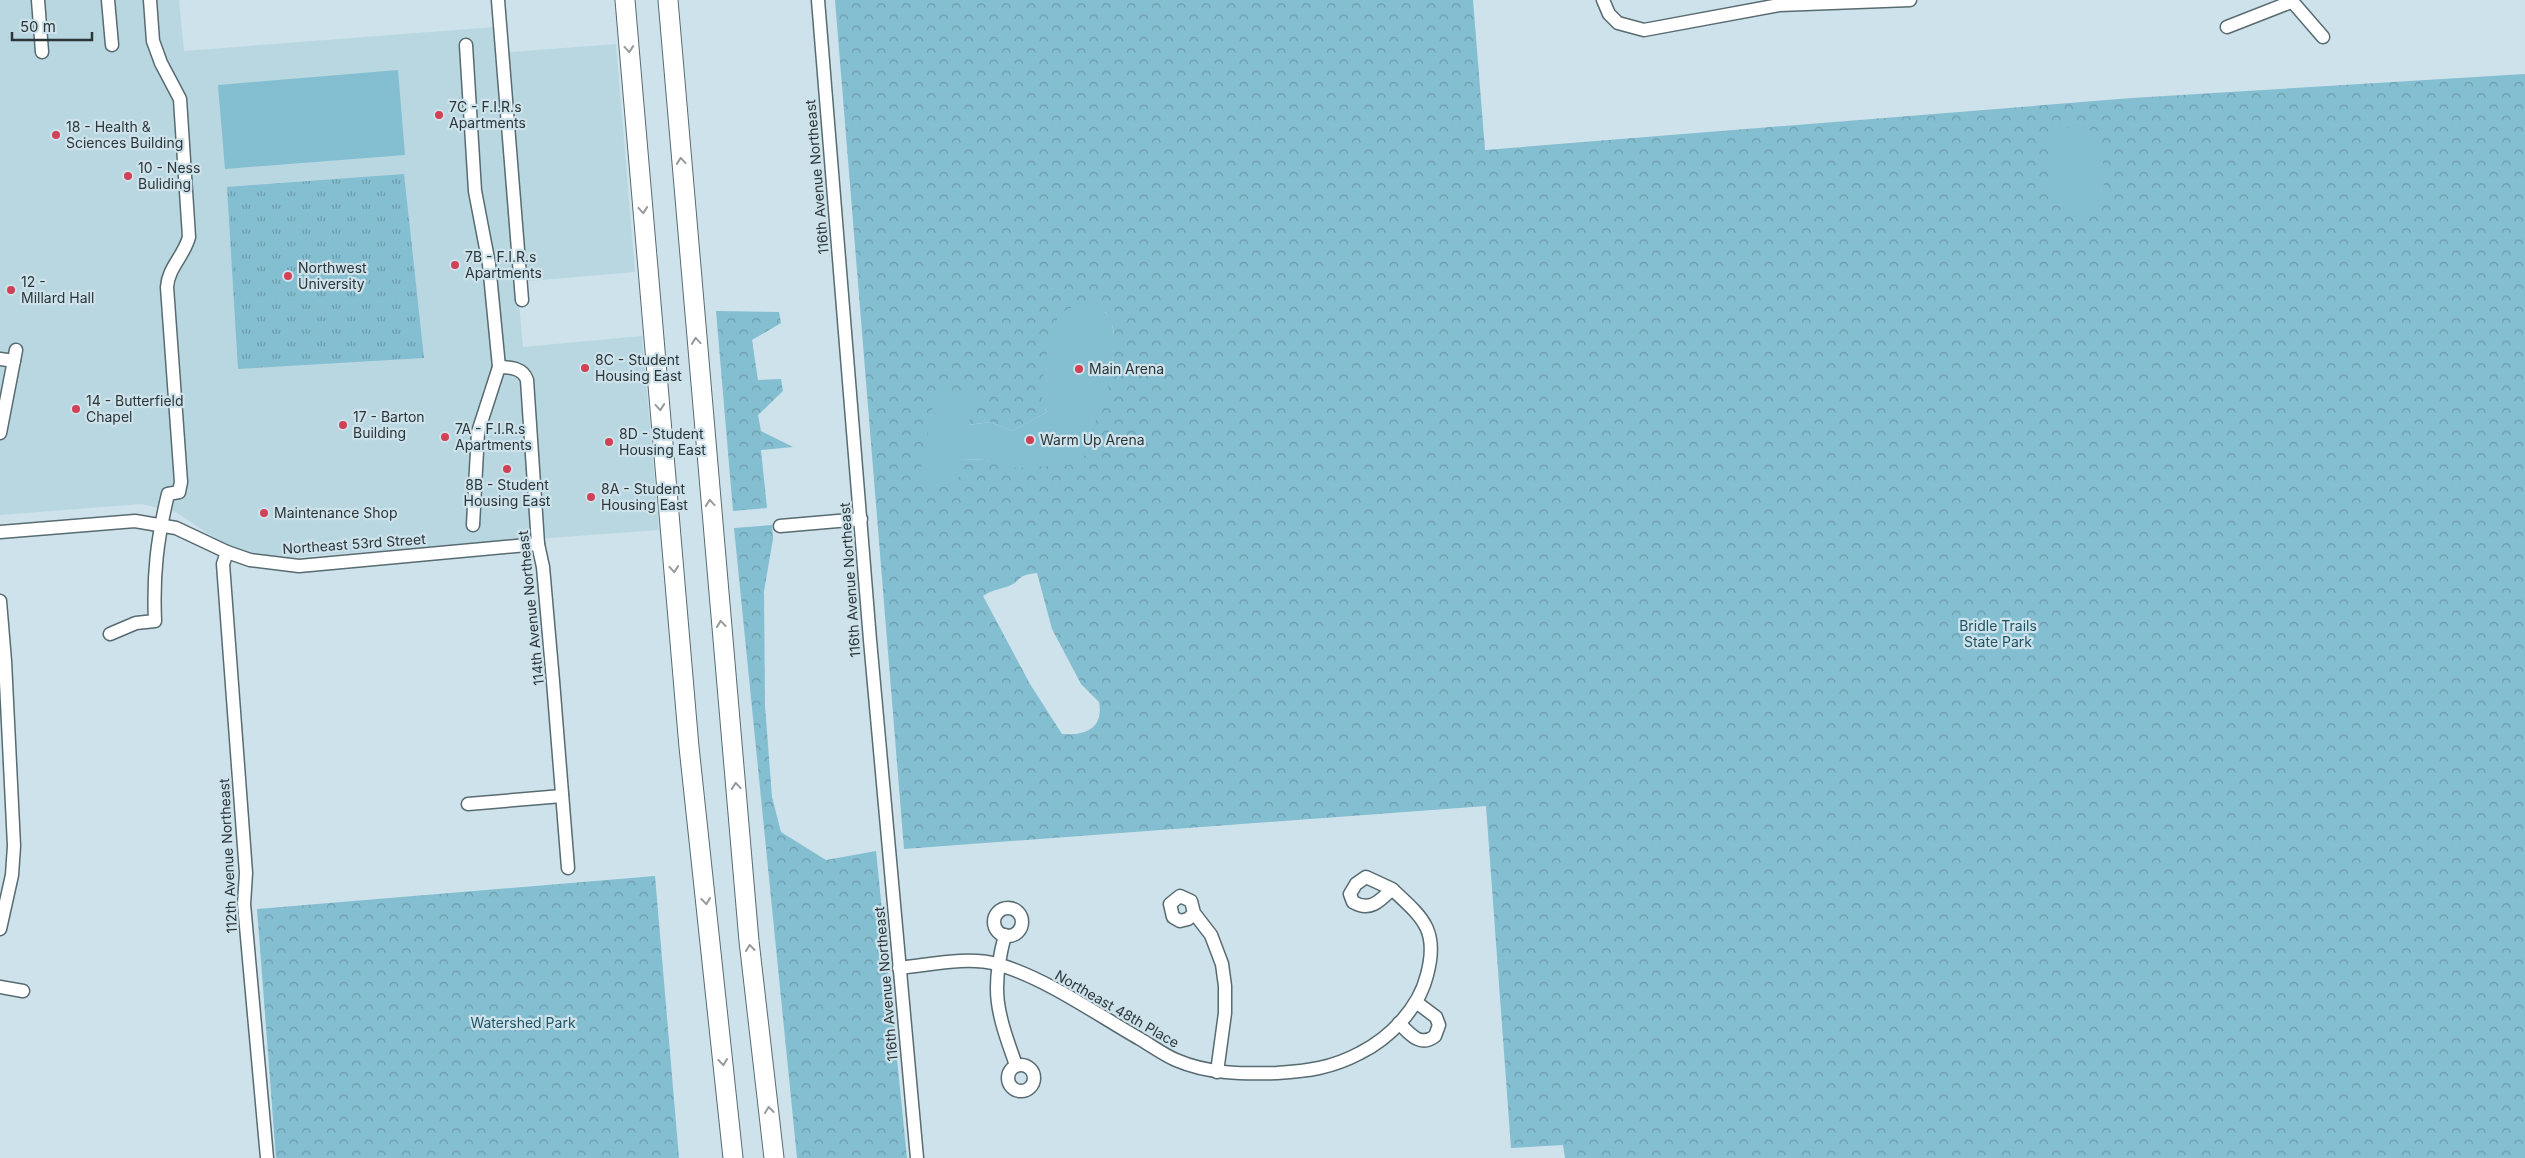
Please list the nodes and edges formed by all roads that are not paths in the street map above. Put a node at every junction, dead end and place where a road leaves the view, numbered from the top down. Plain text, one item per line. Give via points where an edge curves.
1 (38, 0) edge
2 (108, 0) edge
3 (150, 0) edge
4 (498, 0) edge
5 (625, 0) edge
6 (668, 0) edge
7 (818, 0) edge
8 (1603, 0) edge
9 (1910, 0) edge
10 (2291, 1) edge
11 (2227, 27) dead end
12 (2323, 37) dead end
13 (112, 45) dead end
14 (466, 45) dead end
15 (42, 52) dead end
16 (522, 300) dead end
17 (0, 358) edge
18 (499, 367) junction
19 (0, 433) edge
20 (860, 519) junction
21 (161, 524) junction
22 (472, 526) dead end
23 (780, 526) dead end
24 (0, 532) edge
25 (538, 544) junction
26 (227, 552) junction
27 (0, 601) edge
28 (110, 634) dead end
29 (562, 796) junction
30 (468, 804) dead end
31 (568, 868) dead end
32 (1392, 889) dead end
33 (1194, 913) dead end
34 (0, 929) edge
35 (1005, 935) dead end
36 (997, 964) junction
37 (899, 968) junction
38 (0, 987) edge
39 (23, 991) dead end
40 (1416, 1002) junction
41 (1399, 1023) junction
42 (1016, 1065) dead end
43 (1217, 1072) junction
44 (267, 1158) edge
45 (733, 1158) edge
46 (774, 1158) edge
47 (917, 1158) edge

1 - 15 street
2 - 13 street
3 - 21 street via 153,40 180,99 189,237 185,252 167,278 181,482 179,492 168,494
4 - 16 street
5 -> 45 highway via 690,747
46 -> 6 highway via 749,941
7 - 20 street, 116th Avenue Northeast
8 - 9 street via 1609,14 1618,23 1644,30 1779,5
10 - 11 street
10 - 12 street
14 - 18 street via 476,191 490,264
17 - 19 street via 15,356
18 - 22 street via 478,432
18 - 25 street, 114th Avenue Northeast via 518,370 527,380
20 - 23 street
20 - 37 street, 116th Avenue Northeast
21 - 24 street, Northeast 53rd Street via 135,521
21 - 26 street, Northeast 53rd Street via 192,534
21 - 28 street via 153,577 155,621 136,623
25 - 26 street, Northeast 53rd Street via 299,566 250,560
25 - 29 street, 114th Avenue Northeast via 543,567
26 - 44 street, 112th Avenue Northeast via 223,564 246,873 244,904
27 - 34 street via 14,846 12,875
29 - 30 street
29 - 31 street, 114th Avenue Northeast
32 - 40 street, Northeast 48th Place via 1420,916 1432,946 1426,982
33 - 43 street via 1211,935 1222,964 1225,1013
35 - 36 street
36 - 37 street, Northeast 48th Place via 976,960
36 - 42 street via 995,985 999,1016
36 - 43 street, Northeast 48th Place via 1060,992 1176,1060
37 - 47 street, 116th Avenue Northeast
38 - 39 street
40 - 41 street, Northeast 48th Place
40 - 41 street via 1436,1017 1439,1025 1435,1036 1427,1041 1418,1040
41 - 43 street, Northeast 48th Place via 1370,1048 1339,1064 1306,1071

